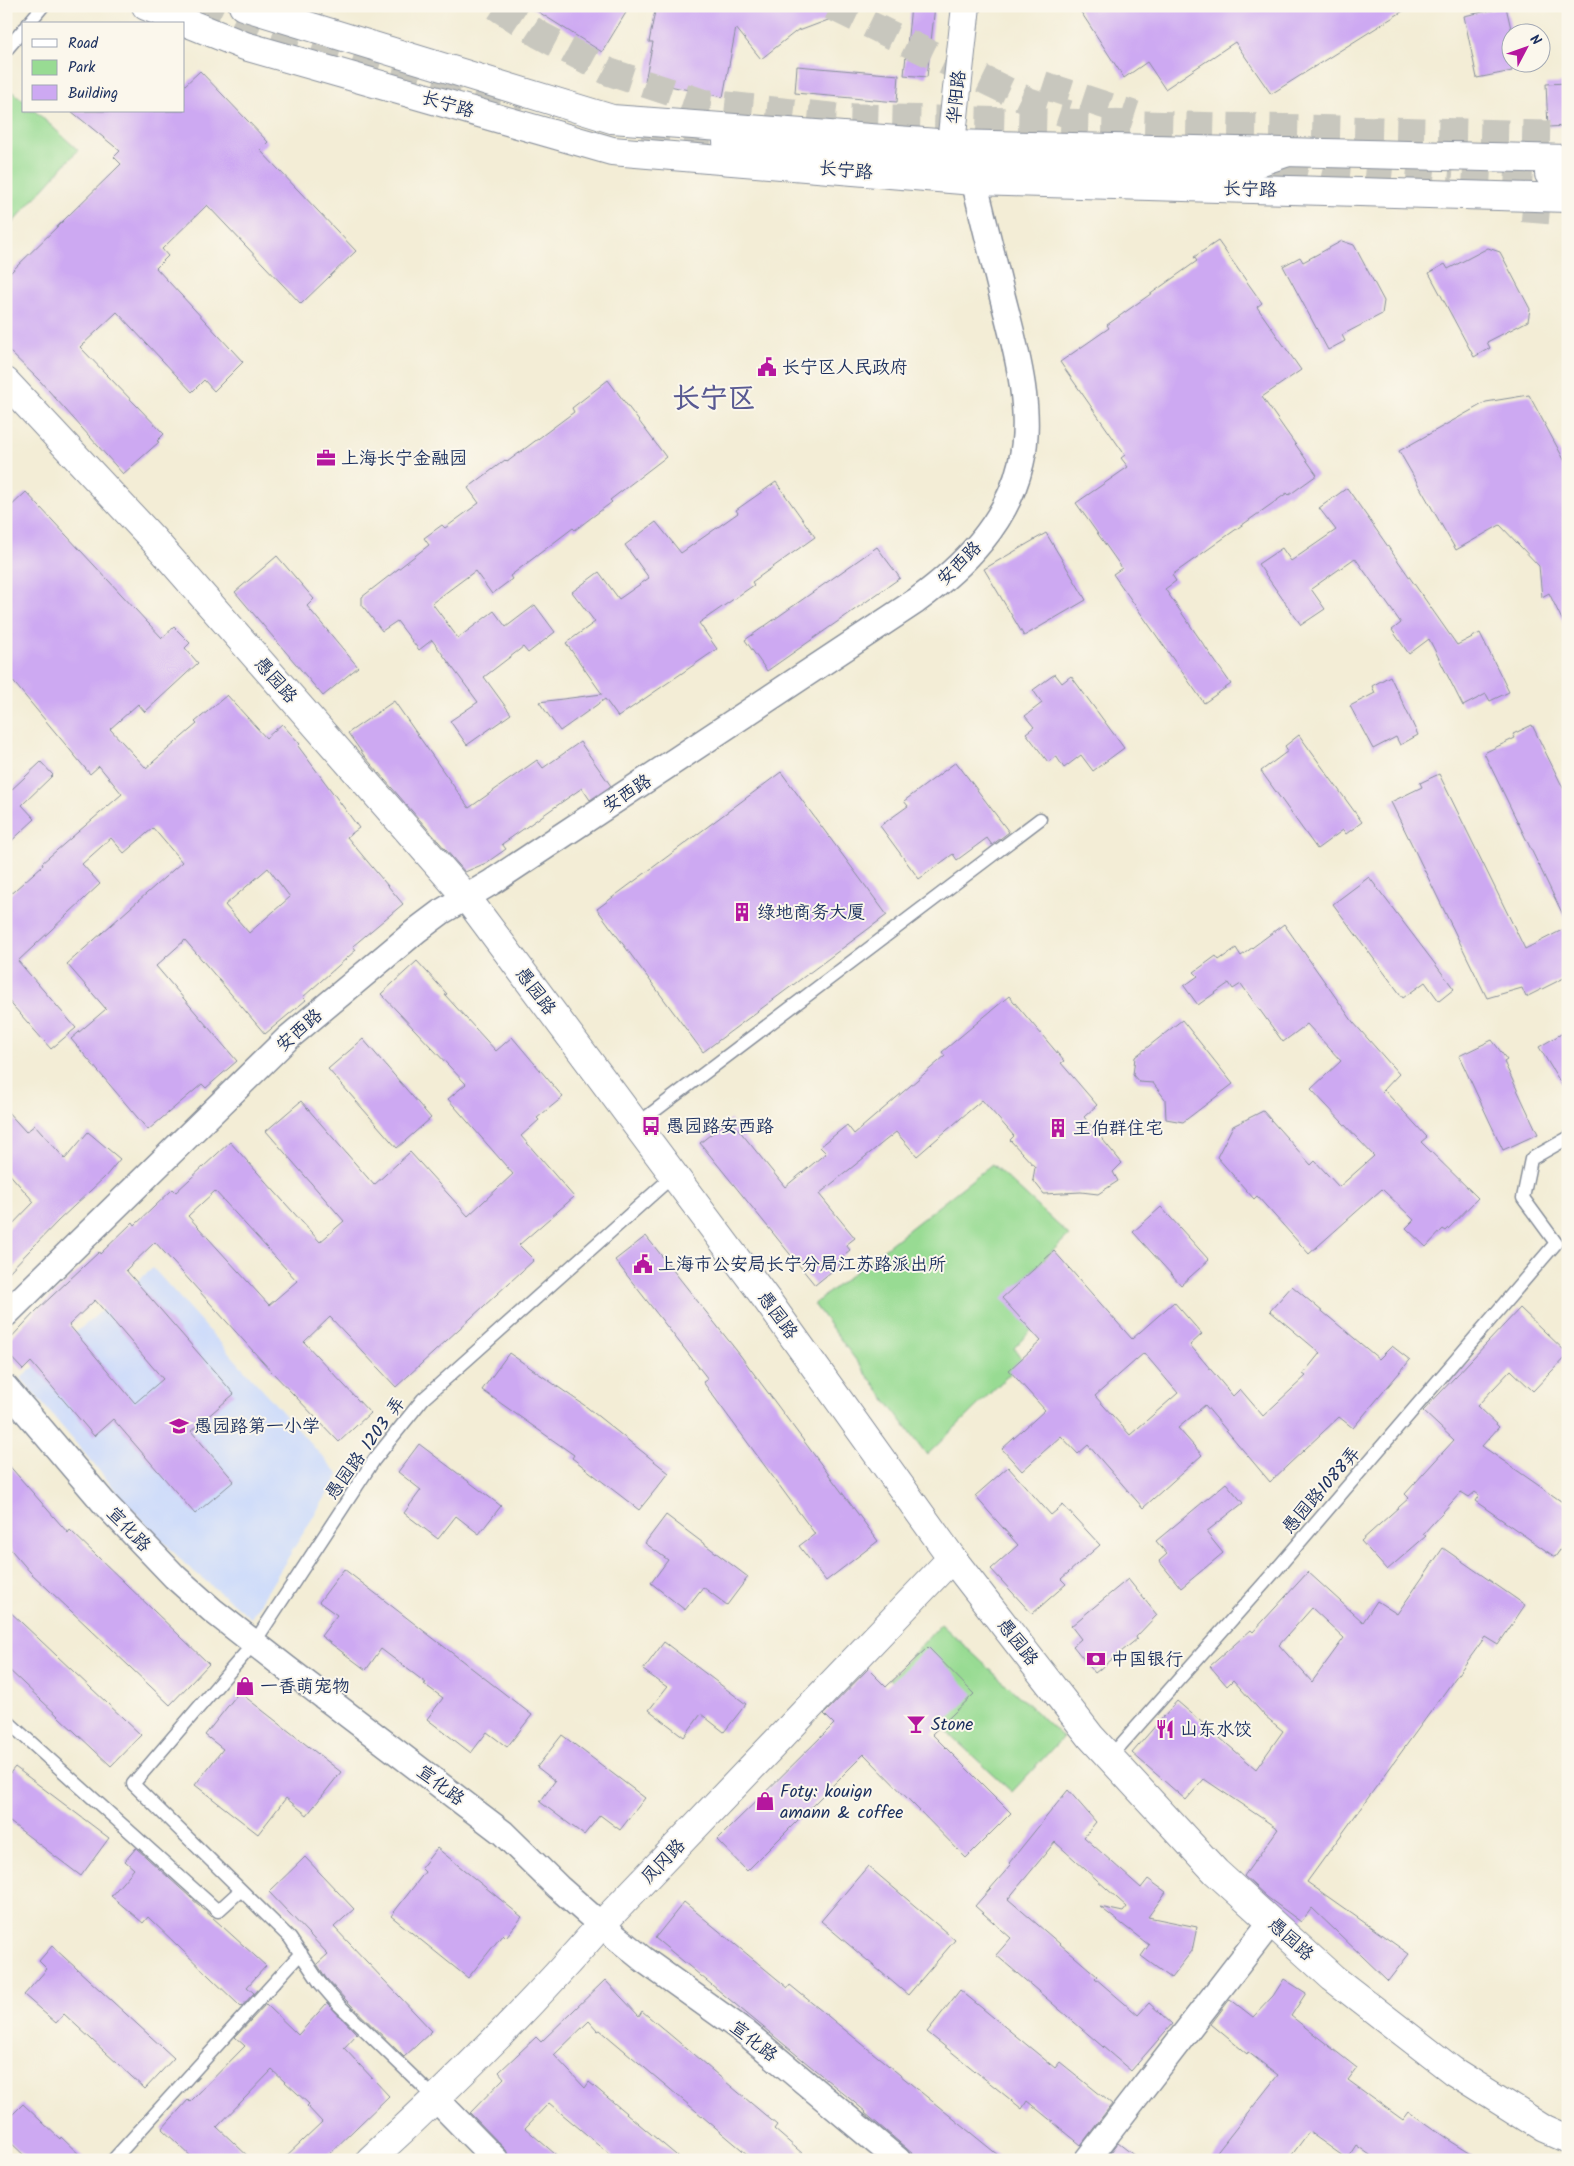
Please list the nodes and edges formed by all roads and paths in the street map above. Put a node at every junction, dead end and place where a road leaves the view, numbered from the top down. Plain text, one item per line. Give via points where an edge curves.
1 (43, 6) edge
2 (146, 6) edge
3 (243, 6) edge
4 (966, 6) edge
5 (30, 22) edge
6 (22, 31) edge
7 (6, 50) edge
8 (728, 142) tunnel mouth
9 (962, 162) junction
10 (1562, 170) edge
11 (1568, 198) edge
12 (6, 382) edge
13 (1040, 818) dead end
14 (466, 898) junction
15 (636, 1125) junction
16 (1568, 1138) edge
17 (674, 1175) junction
18 (6, 1314) edge
19 (6, 1388) edge
20 (952, 1558) junction
21 (254, 1643) junction
22 (6, 1720) edge
23 (1110, 1757) junction
24 (241, 1890) junction
25 (1271, 1922) junction
26 (601, 1925) junction
27 (301, 1953) junction
28 (436, 2099) junction
29 (1568, 2139) edge
30 (113, 2160) edge
31 (370, 2160) edge
32 (496, 2160) edge
33 (898, 2160) edge
34 (1087, 2160) edge

1 - 5 lane
2 - 9 main road, 长宁路 via 245,46 612,150
3 - 9 main road, 长宁路 via 612,119
4 - 9 main road, 华阳路
6 - 7 lane
8 - 9 main road
9 - 10 main road via 1028,160 1221,175 1288,152
9 - 11 main road, 长宁路
9 - 14 street, 安西路 via 1015,347 1022,387 1025,430 1022,462 1012,492 996,523 972,555 943,582
12 - 14 main road, 愚园路 via 152,538
13 - 15 lane
14 - 15 main road, 愚园路
14 - 18 street, 安西路 via 417,930 288,1038
15 - 17 main road, 愚园路
16 - 23 lane, 愚园路1088弄 via 1531,1159 1523,1198 1556,1243 1275,1571
17 - 20 main road, 愚园路
17 - 21 lane, 愚园路 1203 弄 via 423,1399 374,1460
19 - 21 street, 宣化路 via 139,1540 175,1577
20 - 23 main road, 愚园路
20 - 26 main road, 凤冈路
21 - 24 lane, 愚园路 1203 弄 via 133,1784
21 - 26 street, 宣化路 via 503,1833
22 - 24 lane via 218,1911
23 - 25 main road, 愚园路 via 1216,1872
24 - 27 lane
25 - 29 main road, 愚园路 via 1333,1978 1453,2071 1545,2129
25 - 34 street
26 - 28 main road, 凤冈路
26 - 33 street, 宣化路 via 746,2033
27 - 28 lane via 339,2005
27 - 30 lane
28 - 31 main road, 凤冈路
28 - 32 street

